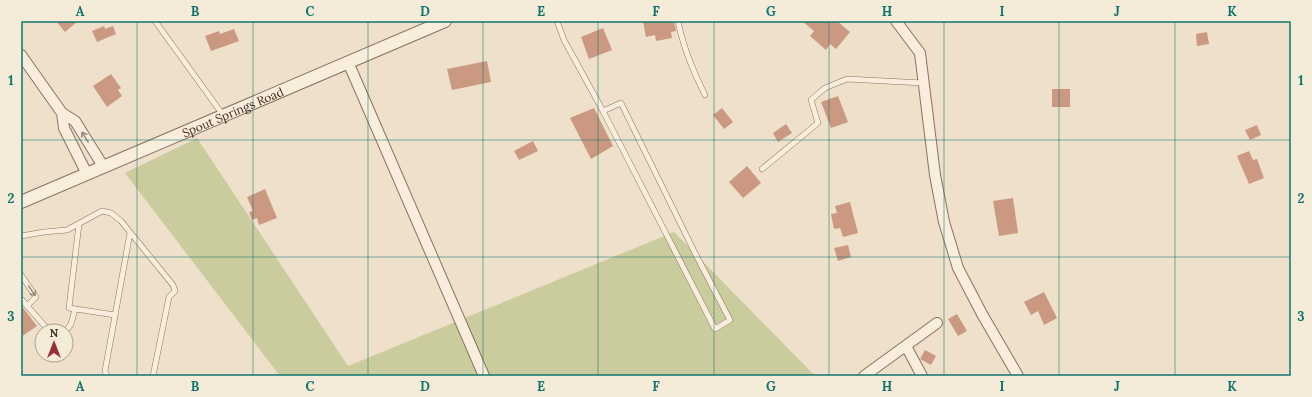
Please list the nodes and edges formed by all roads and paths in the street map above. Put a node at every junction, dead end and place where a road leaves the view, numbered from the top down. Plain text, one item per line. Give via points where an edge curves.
1 (155, 21) edge
2 (445, 21) edge
3 (557, 21) edge
4 (678, 21) edge
5 (896, 21) edge
6 (21, 55) edge
7 (348, 62) junction
8 (923, 83) junction
9 (705, 95) dead end
10 (603, 110) junction
11 (62, 113) junction
12 (223, 115) junction
13 (104, 166) junction
14 (762, 169) dead end
15 (86, 174) junction
16 (21, 202) edge
17 (79, 224) junction
18 (130, 233) junction
19 (21, 236) edge
20 (21, 275) edge
21 (22, 300) dead end
22 (27, 306) junction
23 (75, 309) junction
24 (115, 316) junction
25 (42, 323) edge
26 (71, 323) edge
27 (937, 323) dead end
28 (906, 346) junction
29 (107, 376) edge
30 (153, 376) edge
31 (484, 376) edge
32 (864, 376) edge
33 (922, 376) edge
34 (1018, 376) edge

1 - 12 lane
2 - 7 street, Spout Springs Road
3 - 10 lane via 564,40
4 - 9 lane via 693,71
5 - 8 street via 920,53
6 - 11 street
7 - 12 street, Spout Springs Road
7 - 31 street
8 - 14 lane via 847,79 825,88 812,100 818,123
8 - 34 street via 936,181 944,222 958,268
10 - 10 lane via 704,308 715,329 730,320 621,103
13 -> 11 street via 75,121
11 - 15 street via 64,128
12 - 13 street, Spout Springs Road
13 - 15 street, Spout Springs Road
15 - 16 street, Spout Springs Road
17 - 18 lane via 102,212 111,213 122,221
17 - 19 lane via 67,230
17 - 23 lane via 69,308
18 - 24 lane
18 - 30 lane via 173,285 174,291 169,297
20 -> 22 lane via 36,297
21 - 22 lane
22 - 25 lane
23 - 24 lane
23 - 26 lane
24 - 29 lane via 105,371
27 - 28 street
28 - 32 street
28 - 33 street

